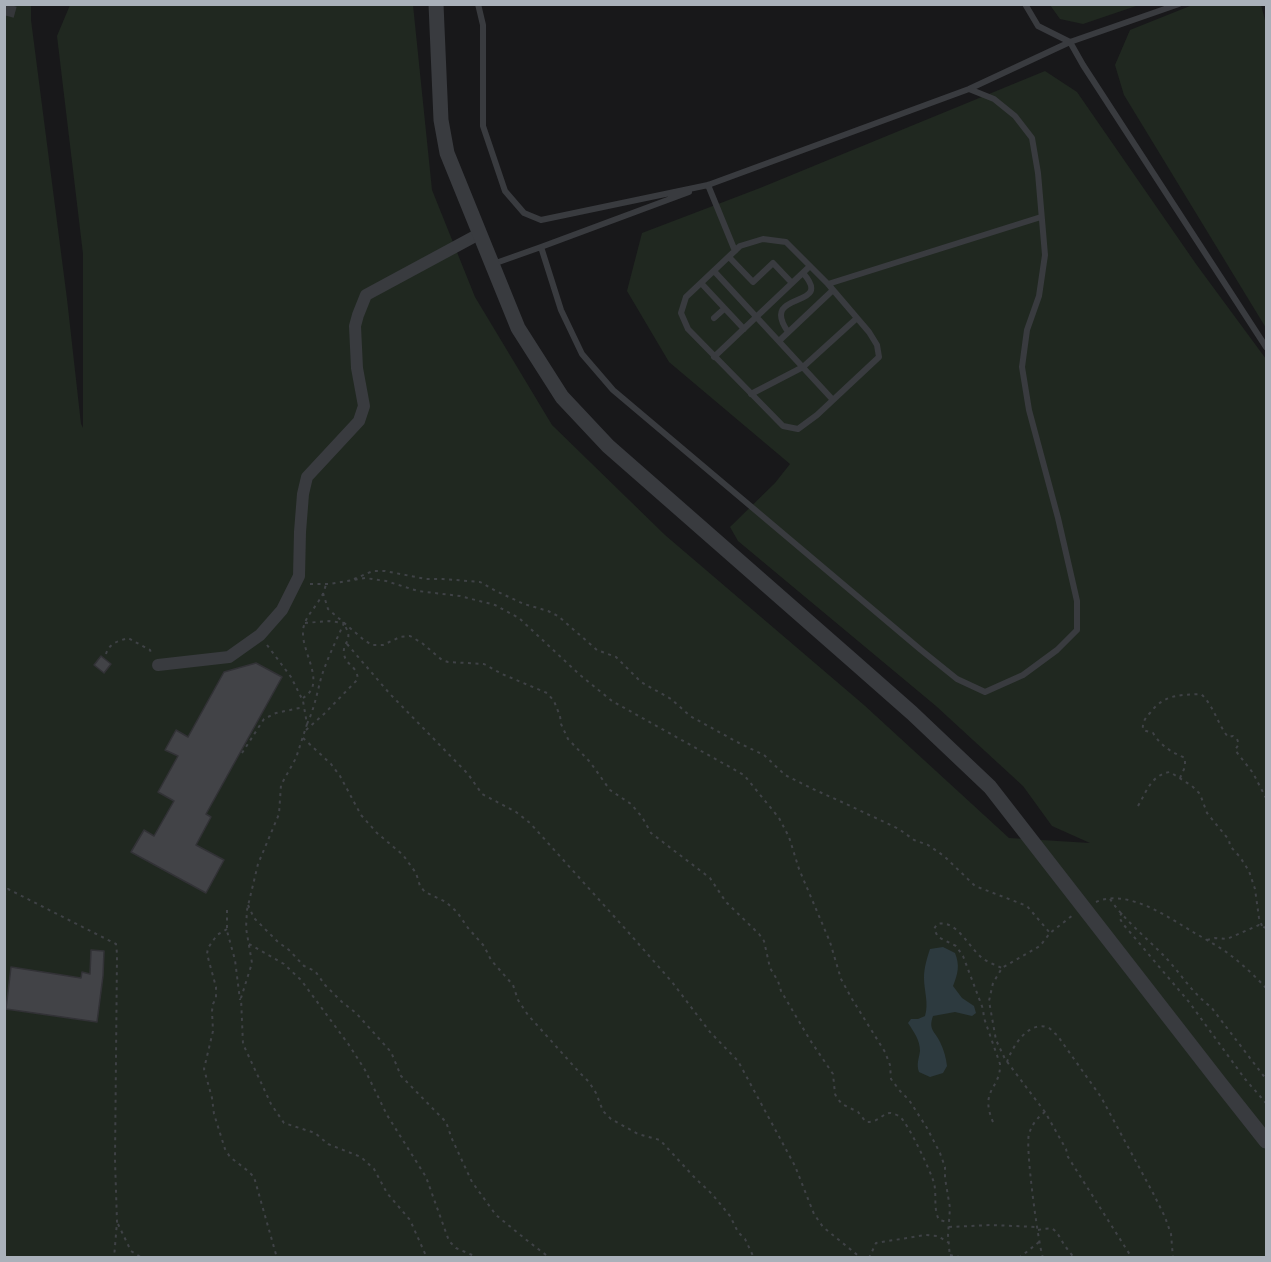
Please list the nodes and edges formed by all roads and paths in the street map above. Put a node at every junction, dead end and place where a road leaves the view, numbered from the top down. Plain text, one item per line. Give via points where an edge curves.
1 (436, 4) edge
2 (478, 4) edge
3 (1025, 4) edge
4 (1179, 4) edge
5 (1070, 42) junction
6 (969, 88) junction
7 (708, 185) junction
8 (1041, 217) junction
9 (479, 234) junction
10 (541, 247) junction
11 (735, 250) junction
12 (729, 256) junction
13 (492, 264) junction
14 (810, 266) junction
15 (714, 271) junction
16 (803, 273) junction
17 (701, 283) junction
18 (792, 283) junction
19 (830, 287) junction
20 (724, 309) junction
21 (757, 317) junction
22 (714, 318) dead end
23 (857, 318) junction
24 (744, 329) junction
25 (788, 332) junction
26 (779, 341) junction
27 (1266, 347) edge
28 (714, 357) junction
29 (803, 367) junction
30 (751, 394) junction
31 (833, 400) junction
32 (352, 580) junction
33 (296, 582) junction
34 (326, 584) junction
35 (323, 593) junction
36 (305, 623) junction
37 (344, 623) junction
38 (260, 635) junction
39 (347, 644) junction
40 (106, 654) dead end
41 (158, 665) joint
42 (302, 699) junction
43 (304, 707) junction
44 (307, 724) junction
45 (305, 731) junction
46 (303, 738) junction
47 (242, 753) dead end
48 (1180, 778) junction
49 (1266, 798) edge
50 (1138, 806) dead end
51 (4, 896) edge
52 (1110, 899) junction
53 (1093, 903) dead end
54 (248, 905) junction
55 (227, 910) dead end
56 (1077, 912) dead end
57 (1122, 913) junction
58 (1262, 926) junction
59 (1266, 928) edge
60 (227, 929) junction
61 (1050, 933) junction
62 (1207, 940) junction
63 (249, 944) junction
64 (1002, 969) junction
65 (1266, 988) edge
66 (241, 1006) junction
67 (1007, 1062) junction
68 (1266, 1079) edge
69 (1266, 1103) edge
70 (1045, 1112) junction
71 (993, 1122) dead end
72 (1266, 1141) edge
73 (117, 1222) junction
74 (949, 1222) junction
75 (949, 1227) junction
76 (1038, 1228) junction
77 (1040, 1242) junction
78 (949, 1243) junction
79 (950, 1256) edge
80 (114, 1257) edge
81 (142, 1257) edge
82 (278, 1257) edge
83 (427, 1257) edge
84 (479, 1257) edge
85 (550, 1257) edge
86 (754, 1257) edge
87 (861, 1257) edge
88 (869, 1257) edge
89 (964, 1257) edge
90 (1021, 1257) edge
91 (1043, 1257) edge
92 (1074, 1257) edge
93 (1132, 1257) edge
94 (1173, 1257) edge

1 - 9 street via 441,120 447,153
2 - 7 lane via 483,25 483,126 506,191 524,213 541,220
3 - 5 lane via 1038,26
4 - 5 lane
5 - 6 lane
5 - 27 lane
6 - 7 lane
6 - 8 lane via 994,99 1015,116 1032,138
7 - 10 lane
7 - 11 lane
8 - 10 lane via 1045,255 1022,367 1029,410 1077,601 1077,630 1023,675 986,692 957,679 921,650 613,390 582,354 561,310
8 - 19 lane
9 - 13 street
9 - 33 street via 366,295 355,326 364,406 359,421 307,477
10 - 13 lane
11 - 12 lane
11 - 14 lane via 763,239 786,242
12 - 15 lane
12 - 18 lane via 753,282 773,263
13 - 72 street via 518,328 562,397 608,446 854,661 990,787
14 - 16 lane
14 - 19 lane
15 - 17 lane
15 - 21 lane
16 - 18 lane
16 - 25 lane via 809,280 807,296 792,301 780,314
17 - 20 lane
17 - 28 lane via 686,297 681,313 688,330
18 - 21 lane
19 - 23 lane
19 - 25 lane
20 - 22 lane
20 - 24 lane
21 - 24 lane
21 - 26 lane
23 - 29 lane
23 - 31 lane via 877,345 879,357
24 - 28 lane
25 - 26 lane
26 - 29 lane
28 - 30 lane
29 - 30 lane
29 - 31 lane
30 - 31 lane via 783,426 798,429
32 - 34 path
32 - 61 path via 373,571 385,571 426,579 480,582 558,616 597,650 616,657 641,682 671,699 690,716 764,755 785,775 928,845 975,886 1026,906
32 - 74 path via 386,580 418,591 495,605 519,618 612,701 744,775 779,818 789,837 841,979 885,1052 891,1079 909,1100 940,1154 945,1167
33 - 34 path
33 - 38 street via 282,610
34 - 35 path
35 - 36 path
35 - 37 path via 328,609
36 - 37 path
36 - 42 path via 302,633 313,681
37 - 39 path via 349,633
37 - 44 path
37 - 74 path via 372,645 410,636 442,660 484,664 547,693 554,701 568,739 610,789 631,804 651,833 710,878 726,902 759,934 781,991 833,1074 837,1098 866,1122 890,1113 900,1117 934,1184 936,1214 939,1220
38 - 41 street via 229,657
38 - 42 path
39 - 45 path via 345,656 358,679
39 - 87 path via 482,794 530,822 738,1061 795,1166 814,1214 823,1227
40 - 41 path via 116,642 129,638 150,650
42 - 43 path
43 - 44 path
43 - 47 path via 264,719
44 - 45 path
45 - 46 path
46 - 54 path via 281,785 279,814 258,864
46 - 86 path via 331,764 361,816 403,855 425,892 457,912 513,985 528,1015 589,1082 603,1111 638,1134 660,1140 730,1216
48 - 49 path via 1185,758 1168,751 1153,733 1142,727 1155,705 1166,698 1202,694 1221,728 1228,737 1237,739 1235,750
48 - 50 path via 1170,772 1161,773
48 - 58 path via 1200,794 1208,813 1249,871
51 - 73 path via 8,889 116,944
52 - 53 path
52 - 57 path
52 - 62 path via 1154,909
54 - 63 path
54 - 85 path via 254,918 304,966 315,971 391,1052 401,1077 446,1122 472,1182 496,1215
55 - 60 path
56 - 61 path
57 - 68 path via 1211,1007
57 - 69 path via 1119,917 1123,924
58 - 59 path
58 - 62 path via 1227,939
60 - 66 path
60 - 82 path via 217,935 207,954 216,998 204,1069 225,1149 254,1177
61 - 64 path via 1040,946
62 - 65 path via 1255,975
63 - 66 path via 252,963
63 - 84 path via 284,964 302,980 365,1070 426,1177 449,1241
64 - 67 path via 993,983 989,1002 996,1040
64 - 71 path via 982,957 954,927 937,924 934,929 938,938 956,946 963,956 1000,1064 988,1095
66 - 83 path via 243,1044 284,1123 315,1132 328,1144 361,1157 374,1169 387,1193 410,1220
67 - 70 path
67 - 94 path via 1026,1033 1047,1028 1057,1035 1101,1097 1166,1217
70 - 76 path via 1028,1135
70 - 93 path via 1068,1157
73 - 80 path
73 - 81 path via 131,1251
74 - 75 path
75 - 76 path
75 - 78 path
76 - 77 path
76 - 92 path via 1056,1231
77 - 90 path
77 - 91 path
78 - 79 path
78 - 88 path via 938,1236 925,1235 876,1243
79 - 89 path

